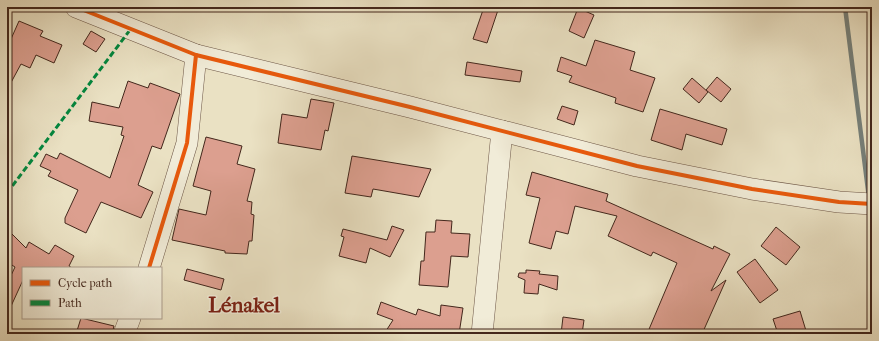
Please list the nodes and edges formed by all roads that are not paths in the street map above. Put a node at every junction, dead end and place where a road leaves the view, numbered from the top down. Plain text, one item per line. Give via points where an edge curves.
1 (76, 7) edge
2 (196, 55) junction
3 (502, 132) junction
4 (872, 204) edge
5 (149, 267) edge
6 (130, 319) edge
7 (124, 334) edge
8 (482, 334) edge

1 - 2 street
2 - 3 street
2 - 5 street via 187,143
3 - 4 street via 637,166 752,188 839,202
3 - 8 street
6 - 7 street

